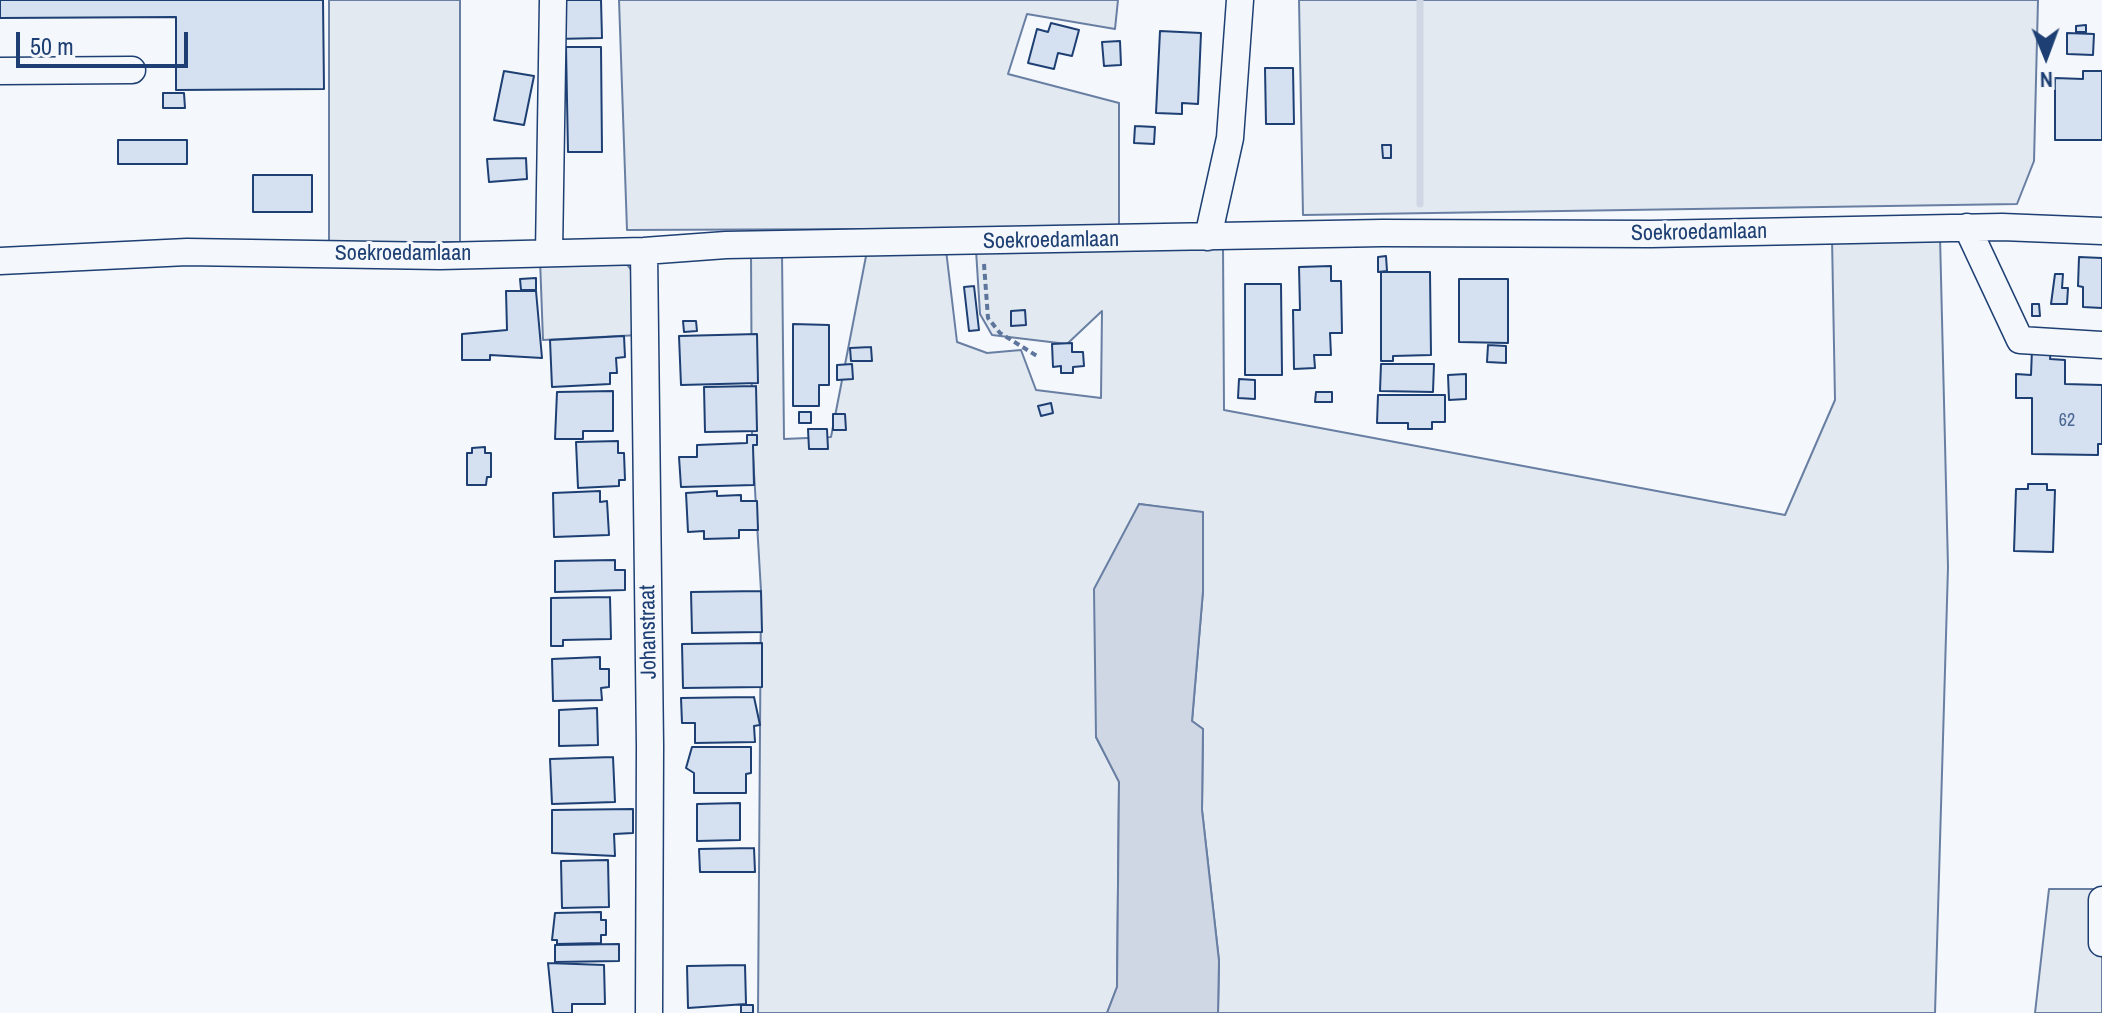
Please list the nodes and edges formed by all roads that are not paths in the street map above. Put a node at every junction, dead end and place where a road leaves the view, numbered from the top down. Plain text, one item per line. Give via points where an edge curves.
1 (553, 0) edge
2 (1240, 0) edge
3 (132, 70) dead end
4 (0, 71) edge
5 (1967, 227) junction
6 (2102, 231) edge
7 (1208, 237) junction
8 (644, 251) junction
9 (549, 253) junction
10 (0, 261) edge
11 (2102, 345) edge
12 (2102, 900) edge
13 (2102, 943) edge
14 (649, 1013) edge

1 - 9 street
2 - 7 street via 1230,138
3 - 4 street
5 - 6 street, Soekroedamlaan
5 - 7 street, Soekroedamlaan
5 - 11 street via 2020,340
7 - 8 street, Soekroedamlaan
8 - 9 street, Soekroedamlaan
8 - 14 street, Johanstraat
9 - 10 street, Soekroedamlaan via 187,252
12 - 13 street

